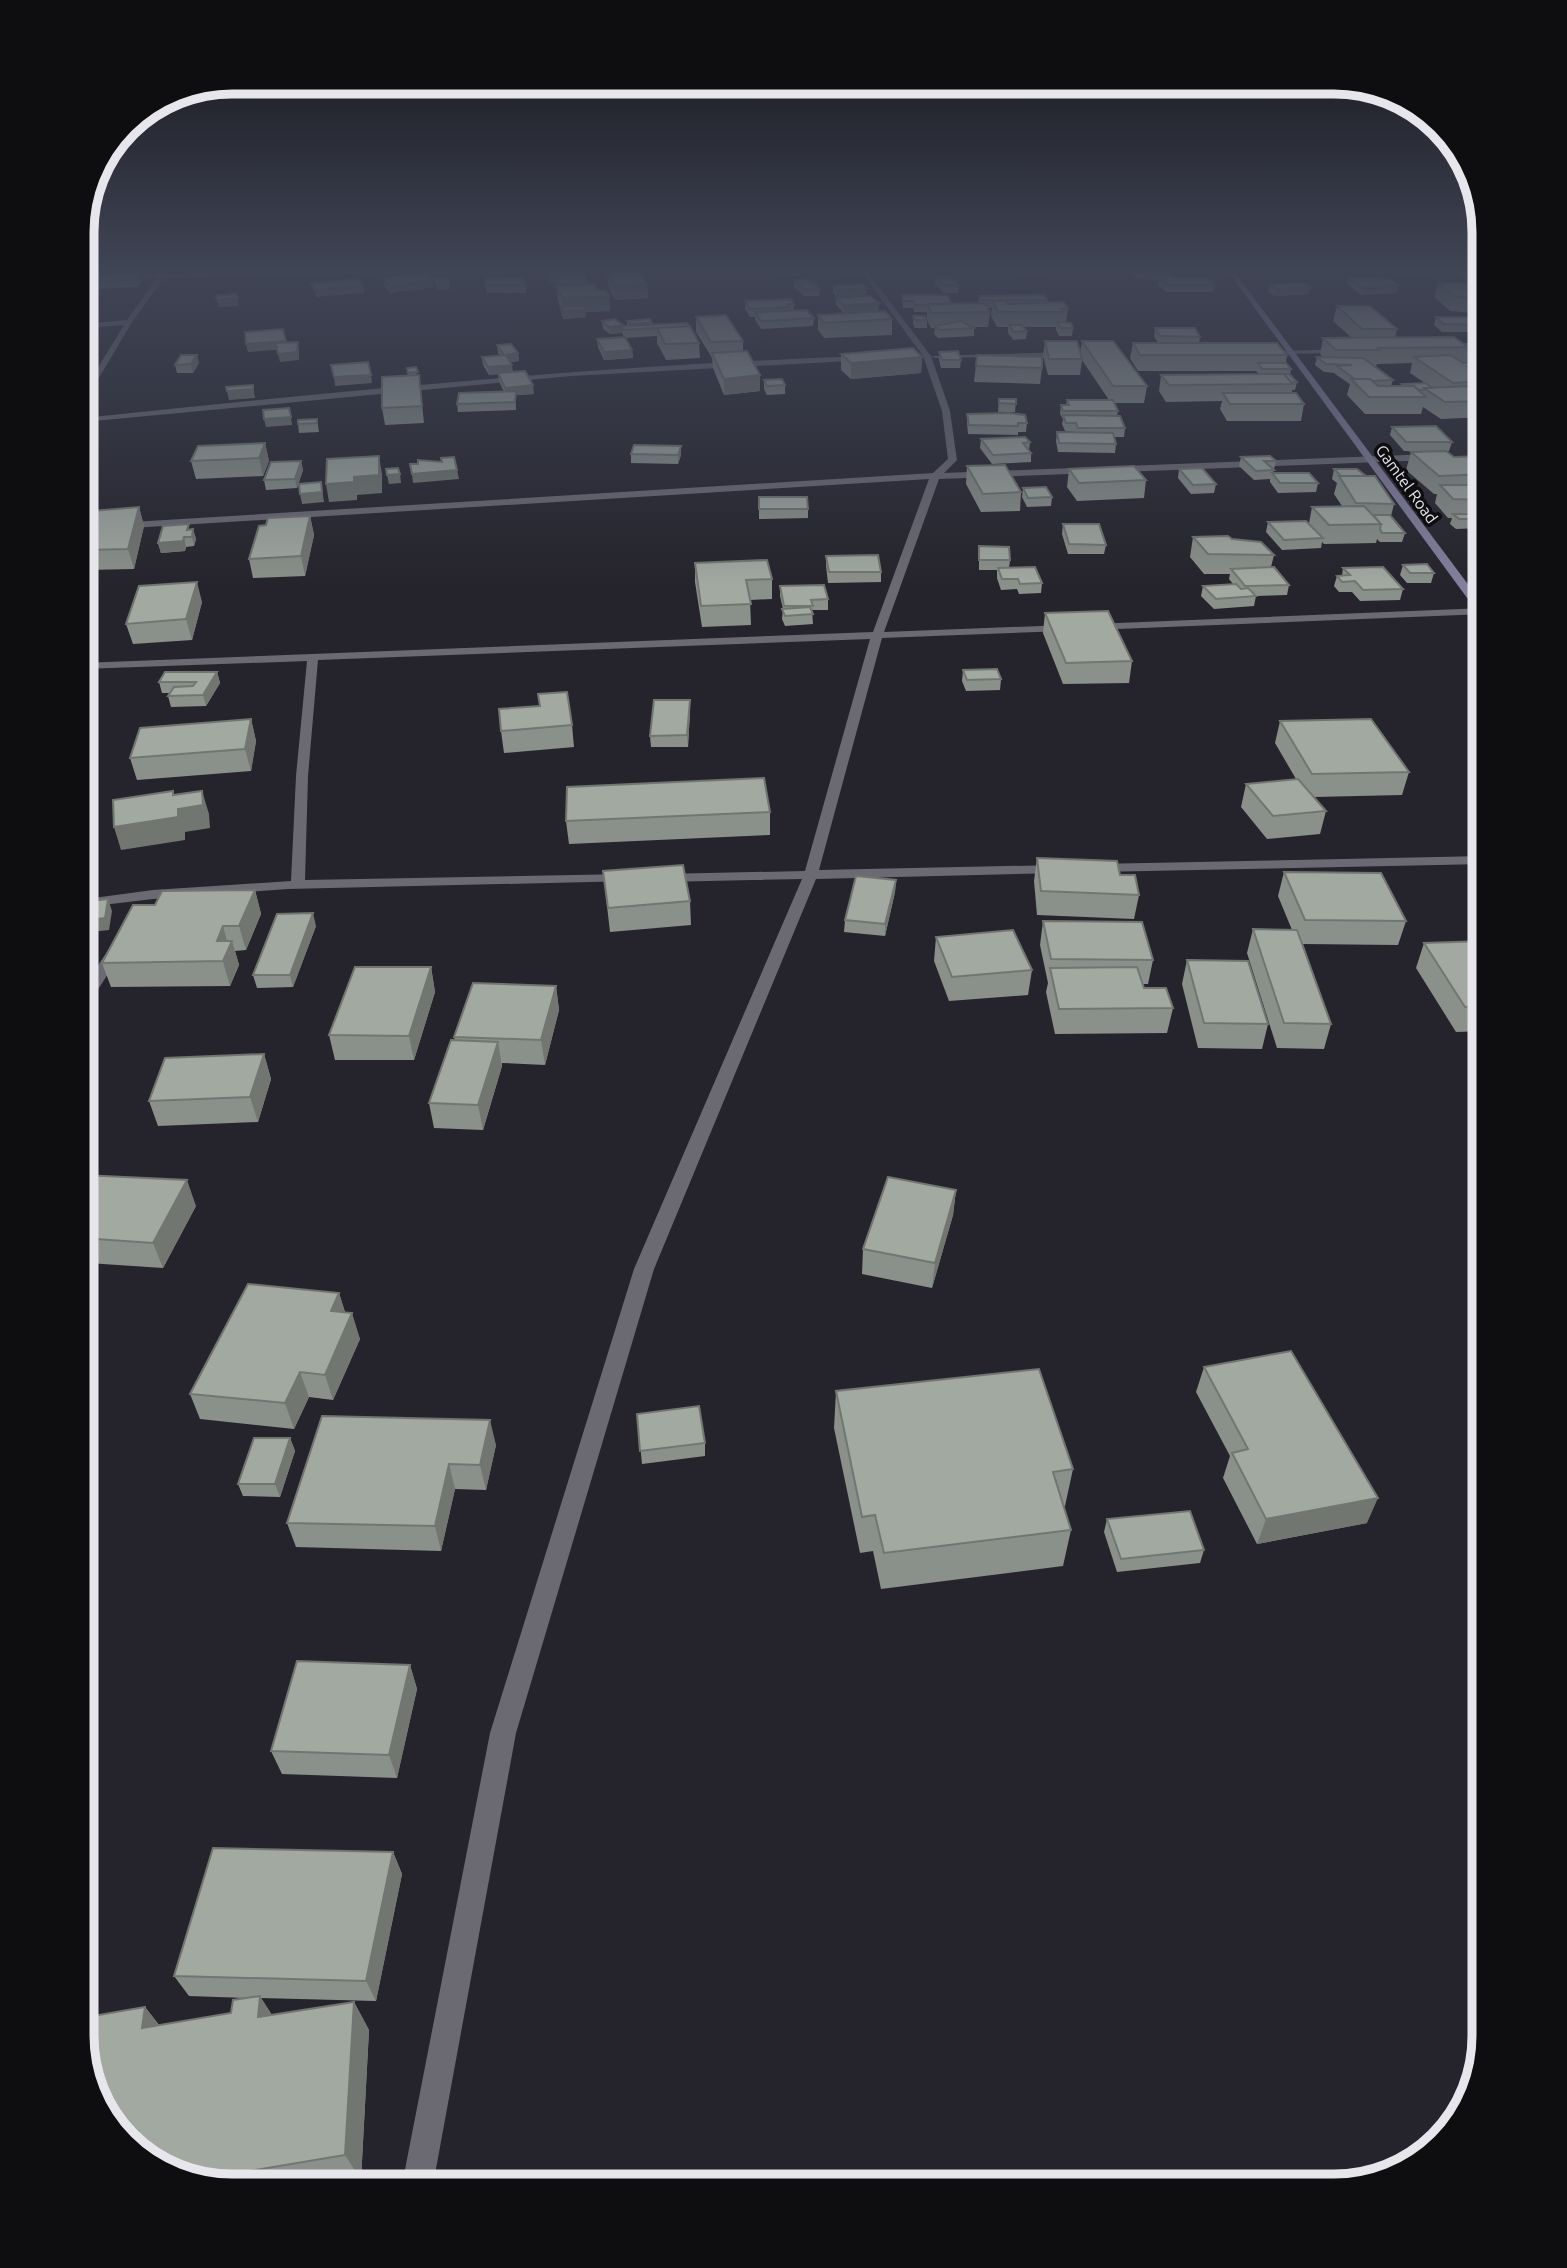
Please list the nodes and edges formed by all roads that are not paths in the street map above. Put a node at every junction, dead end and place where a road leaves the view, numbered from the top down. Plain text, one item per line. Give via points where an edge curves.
1 (536, 376) edge
2 (929, 376) edge
3 (1309, 376) edge
4 (95, 419) edge
5 (1447, 457) edge
6 (1372, 459) junction
7 (935, 477) junction
8 (95, 527) edge
9 (1472, 596) edge
10 (1472, 613) edge
11 (877, 635) junction
12 (313, 655) junction
13 (95, 665) edge
14 (1472, 860) edge
15 (811, 874) junction
16 (298, 886) junction
17 (152, 893) junction
18 (95, 902) edge
19 (138, 915) edge
20 (124, 937) edge
21 (95, 983) edge
22 (419, 2173) edge

1 - 4 street
2 - 7 street via 946,411 953,460
3 - 6 street, Gamtel Road
5 - 6 street
6 - 7 street
6 - 9 street, Gamtel Road
7 - 8 street
7 - 11 street
10 - 11 street
11 - 12 street
11 - 15 street
12 - 13 street
12 - 16 street
14 - 15 street
15 - 16 street
15 - 22 street via 644,1269 503,1733
16 - 17 street
17 - 18 street
17 - 19 street
20 - 21 street

